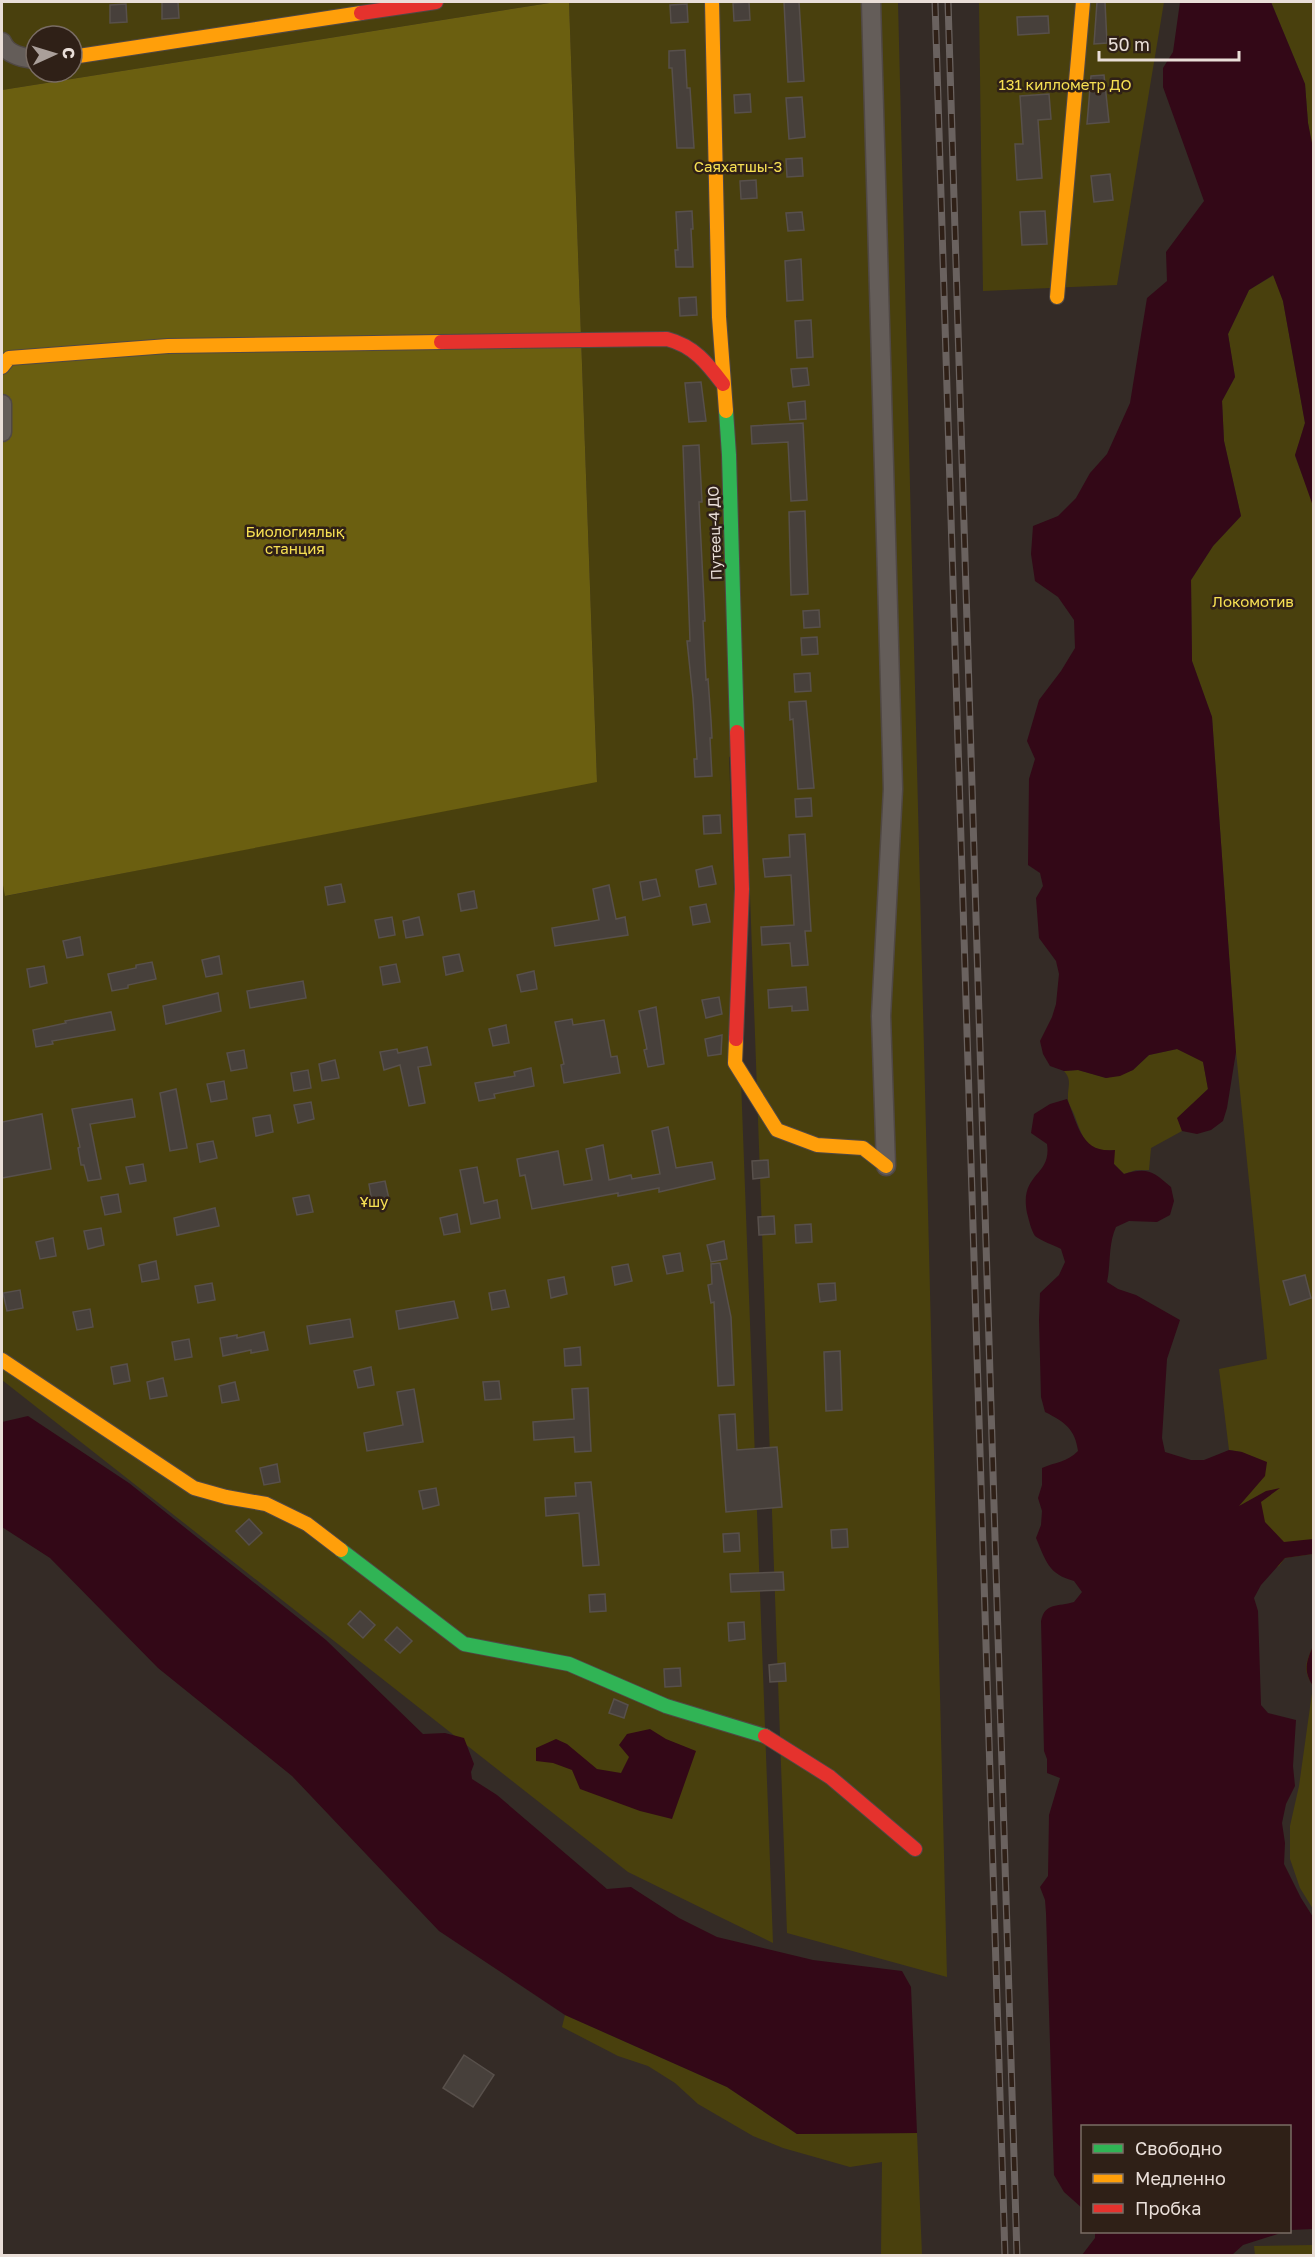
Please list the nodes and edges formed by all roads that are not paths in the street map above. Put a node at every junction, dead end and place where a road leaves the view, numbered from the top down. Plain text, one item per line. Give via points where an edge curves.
1 (436, 2) edge
2 (712, 2) edge
3 (871, 2) edge
4 (1083, 2) edge
5 (2, 42) edge
6 (84, 55) edge
7 (24, 57) edge
8 (1057, 297) dead end
9 (2, 367) edge
10 (723, 384) junction
11 (2, 404) edge
12 (2, 432) edge
13 (886, 1166) joint
14 (2, 1360) edge
15 (915, 1849) dead end

1 - 6 street
2 - 10 street, Путеец-4 ДО
3 - 13 street via 893,789 881,1016
4 - 8 street
5 - 7 street
9 - 10 street via 9,358 168,346 667,339 692,347
10 - 13 street, Путеец-4 ДО via 729,455 742,889 735,1063 777,1130 817,1145 863,1148
11 - 12 street
14 - 15 street via 194,1488 266,1504 307,1524 464,1644 569,1664 666,1706 766,1736 830,1777

